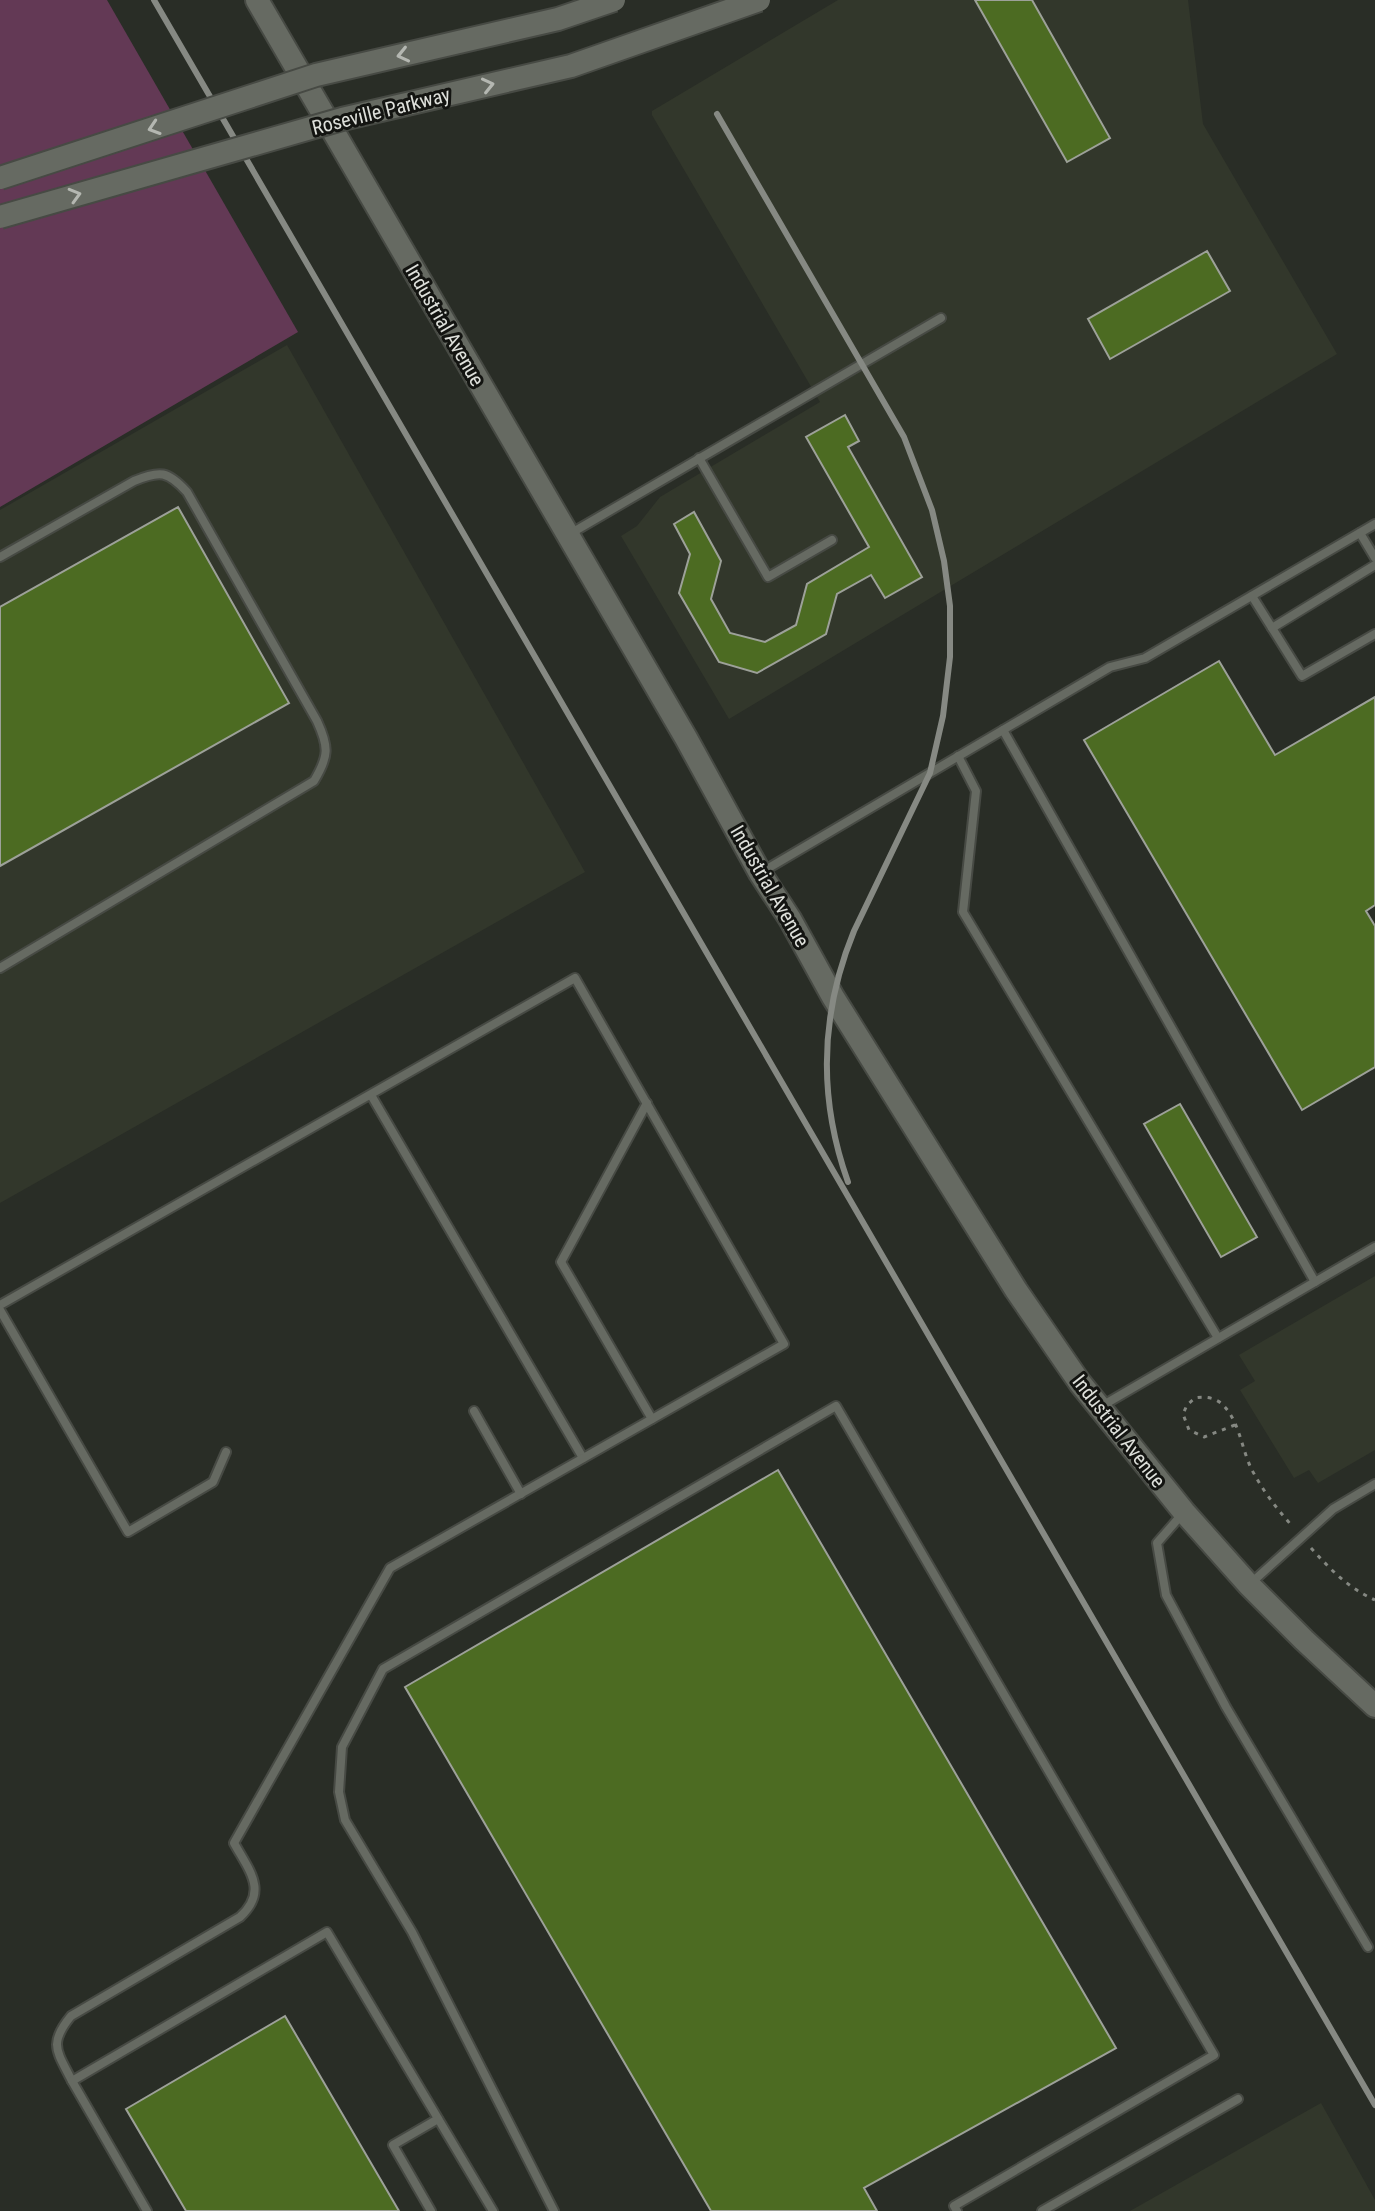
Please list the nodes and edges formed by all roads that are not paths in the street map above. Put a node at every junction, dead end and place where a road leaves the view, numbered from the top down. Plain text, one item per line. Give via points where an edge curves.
1 (257, 0) edge
2 (614, 0) edge
3 (759, 0) edge
4 (0, 178) edge
5 (0, 217) edge
6 (941, 318) dead end
7 (699, 458) junction
8 (1375, 524) edge
9 (1360, 533) junction
10 (567, 535) junction
11 (832, 540) dead end
12 (0, 557) edge
13 (1375, 558) edge
14 (1375, 565) edge
15 (1252, 596) junction
16 (1272, 628) junction
17 (1375, 634) edge
18 (1003, 730) junction
19 (958, 756) junction
20 (760, 873) junction
21 (0, 968) edge
22 (371, 1095) junction
23 (647, 1103) junction
24 (1375, 1247) edge
25 (1315, 1282) junction
26 (0, 1308) edge
27 (1218, 1338) junction
28 (1099, 1408) junction
29 (474, 1411) dead end
30 (652, 1419) junction
31 (226, 1452) dead end
32 (583, 1458) junction
33 (1375, 1484) edge
34 (521, 1494) junction
35 (1184, 1512) junction
36 (1249, 1585) junction
37 (1375, 1706) edge
38 (1368, 1947) dead end
39 (72, 2081) junction
40 (1238, 2099) dead end
41 (438, 2119) junction
42 (147, 2211) edge
43 (431, 2211) edge
44 (493, 2211) edge
45 (554, 2211) edge
46 (957, 2211) edge
47 (1042, 2211) edge

1 - 10 street, Industrial Avenue
2 -> 4 street, bridge via 558,19 316,75
5 -> 3 street, Roseville Parkway, bridge via 342,119 571,66
6 - 7 lane
7 - 10 lane
7 - 11 lane via 768,577
8 - 9 lane
9 - 13 lane
9 - 15 lane
10 - 20 street, Industrial Avenue
12 - 21 lane via 134,481 155,472 174,478 187,492 327,743 314,781
14 - 16 lane
15 - 16 lane
15 - 18 lane via 1145,658 1110,667
16 - 17 lane via 1302,676
18 - 19 lane
18 - 25 lane
19 - 20 lane
19 - 27 lane via 976,791 963,912
20 - 28 street, Industrial Avenue via 1000,1265
22 - 23 lane via 575,978
22 - 26 lane
22 - 32 lane
23 - 30 lane via 561,1262
23 - 30 lane via 784,1344
24 - 25 lane
25 - 27 lane
26 - 31 lane via 128,1532 213,1482
27 - 28 lane
28 - 35 street, Industrial Avenue
29 - 34 lane
30 - 32 lane
32 - 34 lane
33 - 36 lane via 1333,1509
34 - 39 lane via 390,1568 234,1843 253,1879 256,1895 251,1906 71,2016 58,2033 57,2051
35 - 36 street, Industrial Avenue
35 - 38 lane via 1157,1543 1166,1595
36 - 37 street, Industrial Avenue
39 - 41 lane via 327,1932
39 - 42 lane
40 - 47 lane
41 - 43 lane via 393,2145
41 - 44 lane
45 - 46 lane via 412,1932 345,1820 339,1792 342,1747 383,1669 836,1406 1214,2055 954,2206

